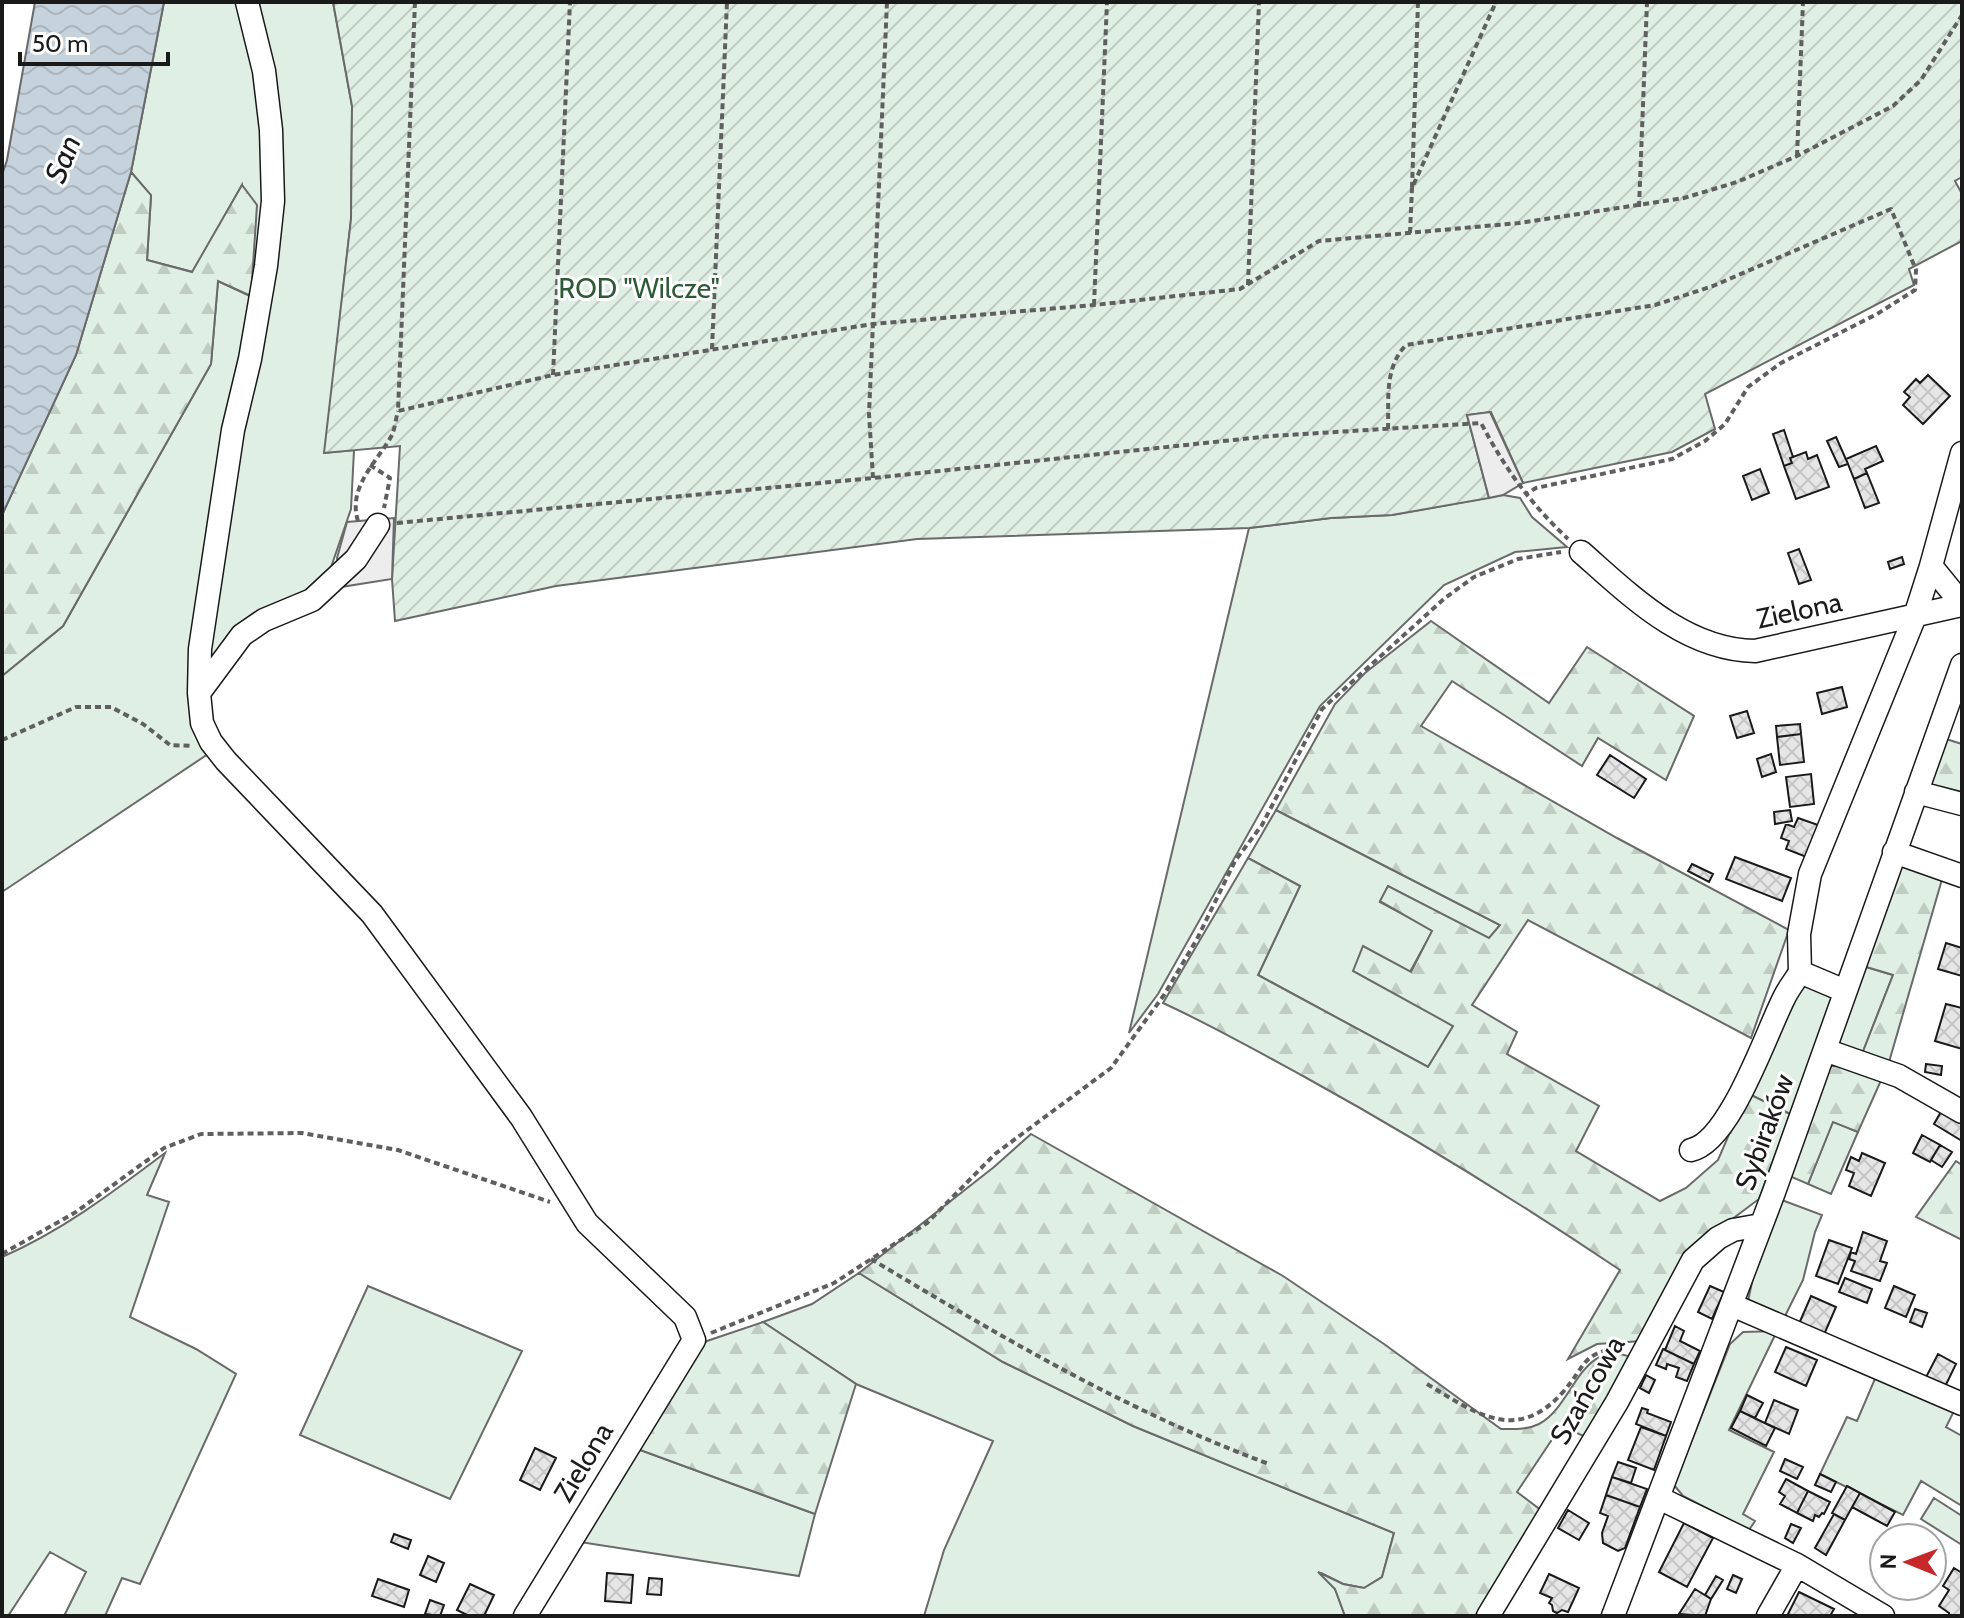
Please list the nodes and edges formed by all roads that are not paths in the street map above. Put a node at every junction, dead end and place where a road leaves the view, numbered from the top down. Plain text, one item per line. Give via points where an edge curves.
1 (247, 2) edge
2 (1962, 453) edge
3 (373, 530) road end
4 (1581, 552) road end
5 (1931, 566) junction
6 (1962, 604) edge
7 (1915, 616) junction
8 (1962, 665) edge
9 (199, 693) junction
10 (1916, 792) junction
11 (1962, 804) edge
12 (1894, 852) junction
13 (1962, 876) edge
14 (1800, 972) junction
15 (1845, 991) junction
16 (1825, 1050) junction
17 (1962, 1112) edge
18 (1691, 1150) dead end
19 (1761, 1225) junction
20 (1732, 1305) junction
21 (1962, 1404) edge
22 (1659, 1498) junction
23 (1797, 1565) junction
24 (525, 1616) edge
25 (1488, 1616) edge
26 (1613, 1616) edge
27 (1768, 1616) edge
28 (1883, 1616) edge

1 - 9 street via 264,71 273,201 250,359 228,462 200,649
2 - 5 street
3 - 9 street via 356,559 312,600 242,635
4 - 7 street, Zielona via 1673,626 1699,641 1735,651
5 - 6 street
5 - 7 street
6 - 7 street, Zielona
7 - 14 street via 1810,874 1799,934
8 - 10 street, Sybiraków
9 - 24 street, Zielona via 202,723 211,742 372,914 521,1117 587,1223 685,1317 694,1340
10 - 11 street
10 - 12 street, Sybiraków
12 - 13 street
12 - 15 street, Sybiraków
14 - 15 street
14 - 18 street via 1718,1130 1702,1148
15 - 16 street, Sybiraków
16 - 17 street via 1899,1076
16 - 19 street, Sybiraków
19 - 20 street, Sybiraków
19 - 25 street, Szańcowa via 1725,1234 1693,1260
20 - 21 street
20 - 22 street, Sybiraków
22 - 23 street
22 - 26 street, Sybiraków
23 - 27 street
23 - 28 street

